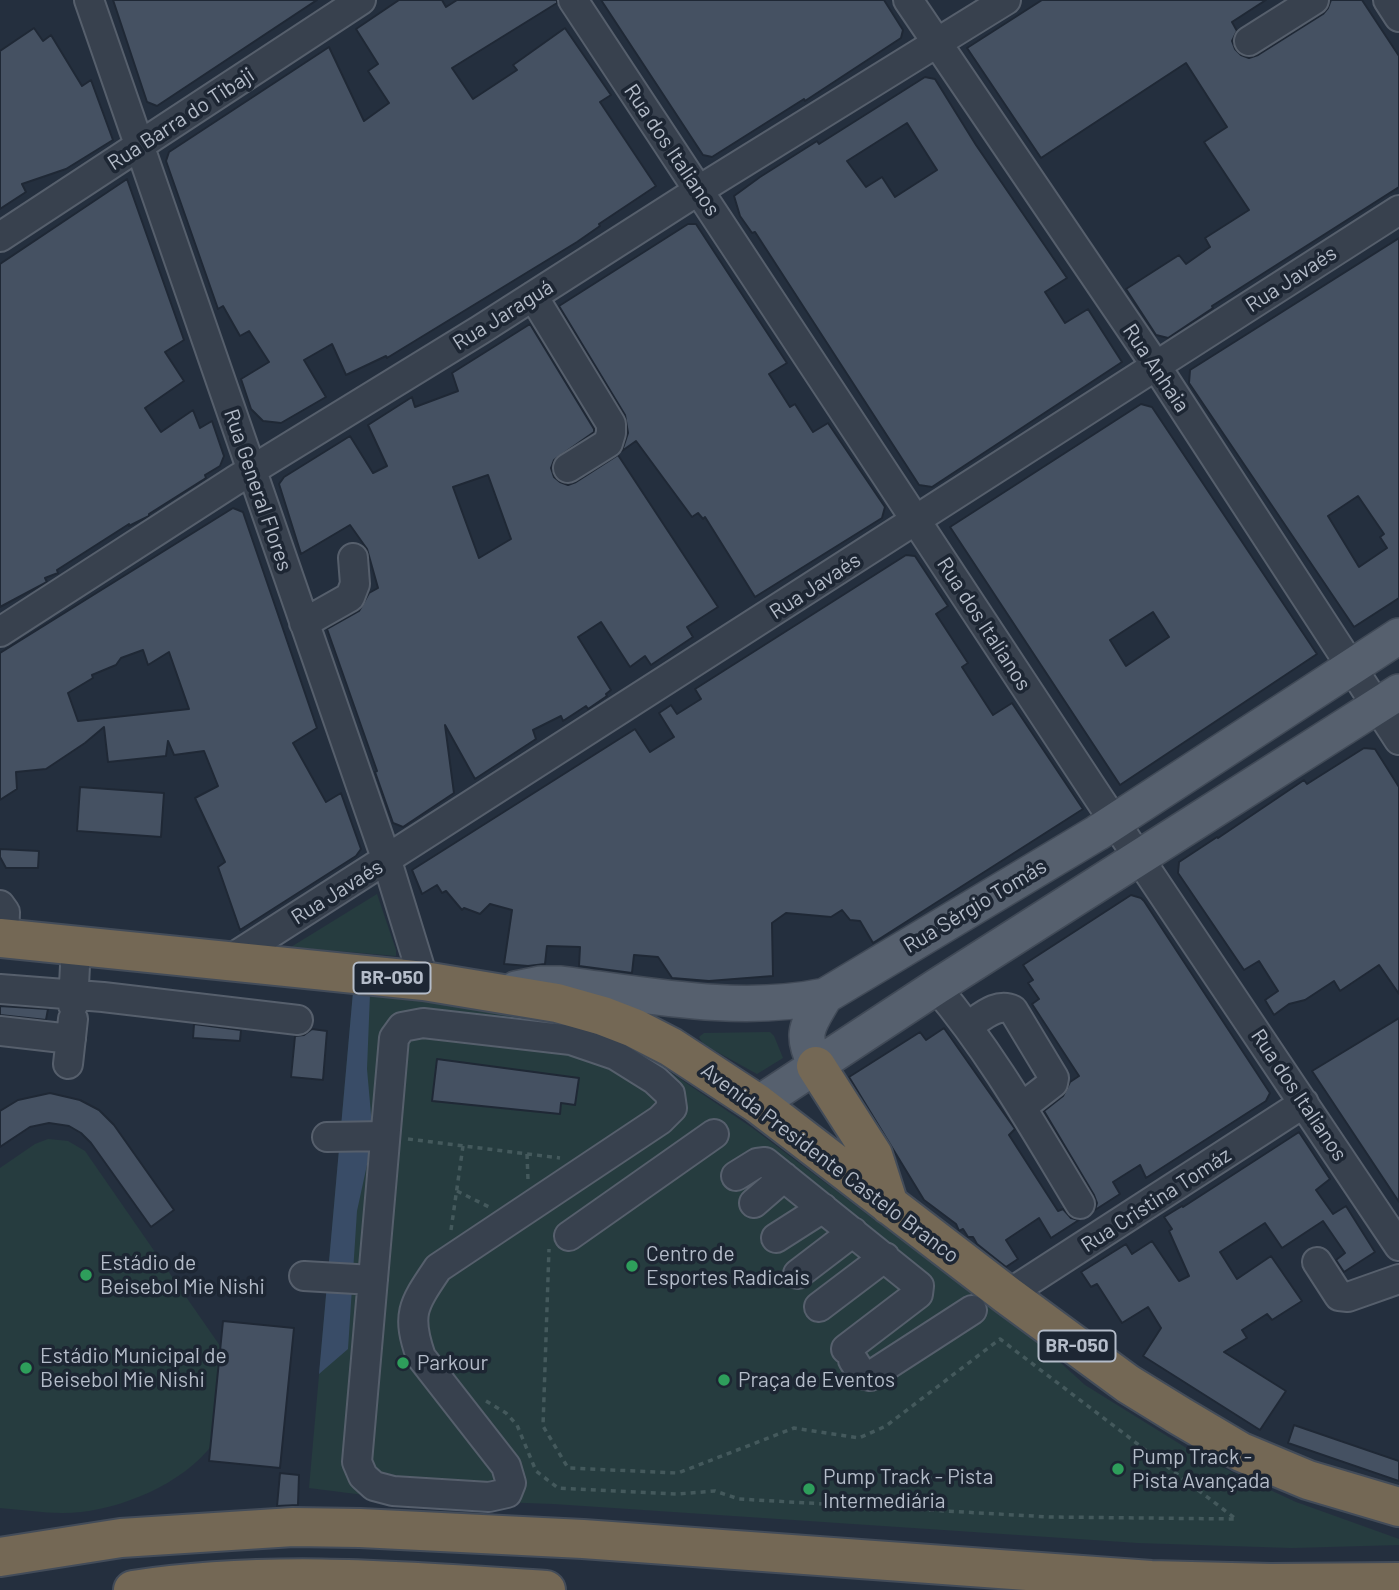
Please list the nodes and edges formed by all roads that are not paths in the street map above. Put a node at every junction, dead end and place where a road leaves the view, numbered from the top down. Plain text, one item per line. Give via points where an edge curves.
1 (89, 0) edge
2 (573, 0) edge
3 (908, 0) edge
4 (1006, 0) edge
5 (1314, 0) edge
6 (1388, 0) edge
7 (353, 2) edge
8 (1399, 17) edge
9 (1249, 41) dead end
10 (937, 43) junction
11 (138, 146) junction
12 (699, 190) junction
13 (1399, 210) edge
14 (0, 237) edge
15 (533, 296) junction
16 (1156, 366) junction
17 (568, 468) dead end
18 (251, 471) junction
19 (916, 521) junction
20 (353, 558) dead end
21 (304, 623) junction
22 (0, 632) edge
23 (1399, 636) edge
24 (1352, 667) junction
25 (1388, 699) edge
26 (1399, 740) edge
27 (1116, 821) junction
28 (1140, 857) junction
29 (387, 861) junction
30 (1, 927) edge
31 (76, 946) junction
32 (229, 960) junction
33 (424, 981) junction
34 (936, 986) junction
35 (0, 989) edge
36 (499, 992) junction
37 (825, 996) junction
38 (298, 1020) dead end
39 (72, 1024) junction
40 (968, 1026) junction
41 (0, 1031) edge
42 (816, 1066) junction
43 (1304, 1103) junction
44 (758, 1104) junction
45 (1022, 1107) junction
46 (714, 1134) dead end
47 (381, 1136) junction
48 (332, 1137) dead end
49 (736, 1175) dead end
50 (785, 1177) junction
51 (754, 1203) dead end
52 (1080, 1204) dead end
53 (889, 1205) junction
54 (823, 1208) junction
55 (853, 1232) junction
56 (776, 1238) dead end
57 (559, 1241) road end
58 (1399, 1245) edge
59 (885, 1257) junction
60 (1317, 1262) dead end
61 (798, 1274) dead end
62 (312, 1277) dead end
63 (1399, 1279) edge
64 (364, 1280) junction
65 (1007, 1295) junction
66 (819, 1307) dead end
67 (972, 1310) dead end
68 (1399, 1507) edge
69 (0, 1557) edge
70 (1399, 1582) edge
71 (133, 1590) edge
72 (546, 1590) edge

1 - 11 street, Rua General Flores
2 - 12 street, Rua dos Italianos
3 - 10 street, Rua Anhaia
4 - 10 street, Rua Jaraguá
5 - 9 street
6 - 8 street
7 - 11 street, Rua Barra do Tibaji
10 - 12 street, Rua Jaraguá
10 - 16 street, Rua Anhaia
11 - 14 street, Rua Barra do Tibaji
11 - 18 street, Rua General Flores
12 - 15 street, Rua Jaraguá
12 - 19 street, Rua dos Italianos
13 - 16 street, Rua Javaés
15 - 17 street via 611,424 608,443
15 - 18 street, Rua Jaraguá
16 - 19 street, Rua Javaés
16 - 24 street, Rua Anhaia
18 - 21 street, Rua General Flores
18 - 22 street, Rua Jaraguá
19 - 27 street, Rua dos Italianos
19 - 29 street, Rua Javaés
20 - 21 street via 355,584 350,597
21 - 29 street, Rua General Flores
23 - 24 main road, Rua Sérgio Tomás
24 - 25 street, Rua Anhaia
24 - 27 main road, Rua Sérgio Tomás
25 - 26 street, Rua Anhaia
25 - 28 main road
27 - 28 street, Rua dos Italianos
27 - 37 main road, Rua Sérgio Tomás
28 - 34 main road
28 - 43 street, Rua dos Italianos
29 - 32 street, Rua Javaés
29 - 33 street, Rua General Flores
30 - 31 highway, Avenida Presidente Castelo Branco / BR-050
31 - 32 highway, Avenida Presidente Castelo Branco / BR-050
31 - 39 street
32 - 33 highway, Avenida Presidente Castelo Branco / BR-050
33 - 36 highway, Avenida Presidente Castelo Branco / BR-050
34 - 40 street
34 - 42 main road
35 - 39 street
36 - 37 main road, Rua Sérgio Tomás via 561,984 719,1002 799,1002
36 - 44 highway, Avenida Presidente Castelo Branco / BR-050 via 568,1006 634,1028
37 - 42 main road via 807,1027
38 - 39 street
39 - 41 street
40 - 45 street
40 - 45 street via 997,1007 1013,1010 1054,1078
42 - 44 main road
42 - 53 highway via 873,1155
43 - 58 street, Rua dos Italianos
43 - 65 street, Rua Cristina Tomáz
44 - 53 highway, Avenida Presidente Castelo Branco / BR-050
45 - 52 street
46 - 57 street
47 - 48 street
47 - 64 street
47 - 64 street via 394,1038 402,1027 423,1023 571,1040 615,1055 655,1080 670,1094 672,1108 660,1121 438,1268 412,1313 421,1357 506,1466 511,1483 507,1493 489,1497 393,1491 374,1486 363,1476 357,1462
49 - 50 street via 761,1161
50 - 51 street
50 - 54 street
53 - 65 highway, Avenida Presidente Castelo Branco / BR-050
54 - 55 street
54 - 56 street
55 - 59 street
55 - 61 street
59 - 66 street
59 - 67 street via 914,1280 918,1294 857,1362
60 - 63 street via 1339,1296
62 - 64 street
65 - 68 highway, Avenida Presidente Castelo Branco / BR-050 via 1128,1384 1241,1452 1308,1480
69 - 70 highway via 121,1538 293,1527 360,1528 1152,1580
71 - 72 highway via 211,1581 322,1577

